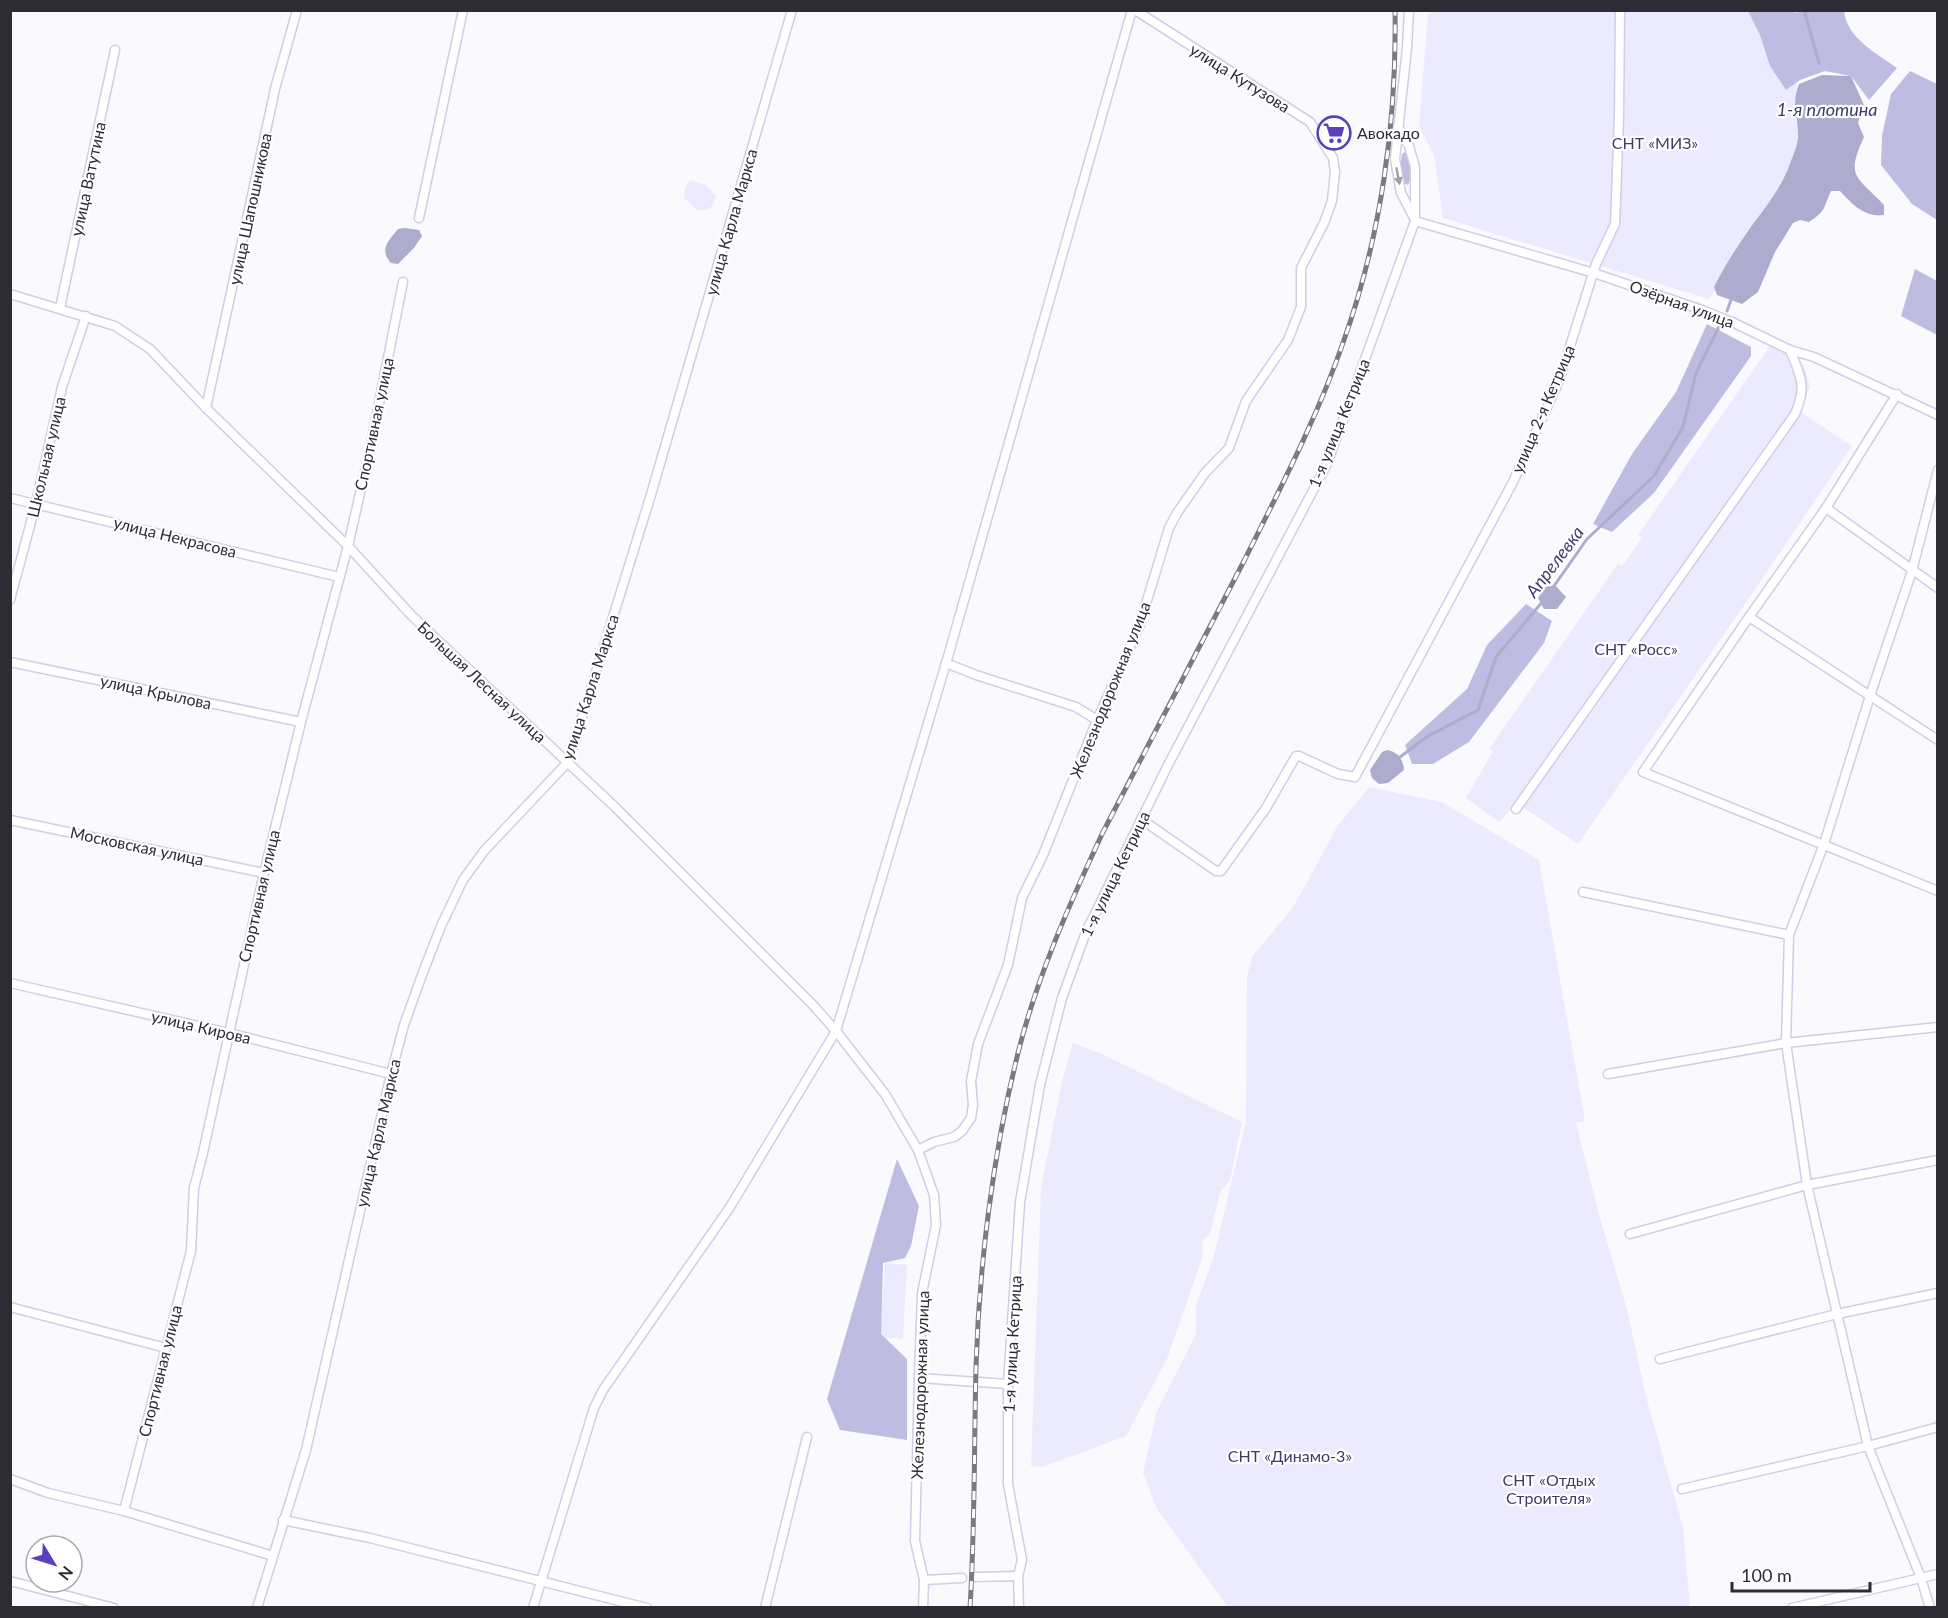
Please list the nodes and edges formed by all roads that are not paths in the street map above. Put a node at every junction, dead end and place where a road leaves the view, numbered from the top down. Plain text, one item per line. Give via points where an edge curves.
1 (297, 10) edge
2 (463, 10) edge
3 (792, 10) edge
4 (1133, 10) edge
5 (1409, 10) edge
6 (1620, 10) edge
7 (115, 50) dead end
8 (1398, 127) junction
9 (1333, 158) joint
10 (419, 218) dead end
11 (1415, 221) junction
12 (1594, 273) junction
13 (403, 282) dead end
14 (10, 294) edge
15 (60, 308) junction
16 (86, 316) junction
17 (1790, 350) junction
18 (1897, 394) junction
19 (207, 408) junction
20 (1938, 415) edge
21 (1938, 470) edge
22 (10, 498) edge
23 (36, 503) junction
24 (1826, 508) junction
25 (348, 546) junction
26 (1912, 571) junction
27 (339, 577) junction
28 (1938, 588) edge
29 (10, 600) edge
30 (1749, 617) junction
31 (10, 662) edge
32 (946, 663) junction
33 (1870, 696) junction
34 (1097, 720) junction
35 (301, 722) junction
36 (1938, 740) edge
37 (568, 762) junction
38 (1516, 809) dead end
39 (1141, 819) junction
40 (10, 820) edge
41 (1824, 844) junction
42 (264, 873) junction
43 (1938, 891) edge
44 (1583, 892) dead end
45 (1790, 935) junction
46 (10, 982) edge
47 (1938, 1027) edge
48 (836, 1031) junction
49 (229, 1033) junction
50 (1786, 1043) junction
51 (391, 1074) junction
52 (1608, 1074) dead end
53 (918, 1150) junction
54 (1938, 1160) edge
55 (924, 1166) joint
56 (1807, 1185) junction
57 (1630, 1234) dead end
58 (1938, 1293) edge
59 (10, 1307) edge
60 (1837, 1314) junction
61 (166, 1348) junction
62 (1660, 1359) dead end
63 (919, 1378) junction
64 (1008, 1384) junction
65 (1938, 1427) edge
66 (807, 1437) dead end
67 (1868, 1446) junction
68 (10, 1479) edge
69 (1682, 1489) dead end
70 (124, 1511) junction
71 (283, 1520) junction
72 (273, 1556) junction
73 (1938, 1574) edge
74 (1018, 1576) junction
75 (976, 1577) dead end
76 (962, 1578) dead end
77 (1922, 1578) junction
78 (924, 1580) junction
79 (10, 1581) edge
80 (540, 1581) junction
81 (114, 1608) edge
82 (257, 1608) edge
83 (532, 1608) edge
84 (646, 1608) edge
85 (765, 1608) edge
86 (923, 1608) edge
87 (1019, 1608) edge
88 (1792, 1608) edge
89 (1930, 1608) edge

1 - 19 street, улица Шапошникова via 275,89
2 - 10 street
3 - 37 street, улица Карла Маркса via 650,498
4 - 9 street, улица Кутузова via 1310,122
4 - 32 street
5 - 8 street
6 - 12 street, улица 2-я Кетрица via 1615,224
7 - 15 street, улица Ватутина
8 - 11 street, 1-я улица Кетрица via 1415,167
8 -> 11 street via 1397,176
9 - 34 street, Железнодорожная улица via 1332,201 1301,268 1298,319 1276,360 1246,401 1229,448 1208,468 1173,521 1139,627
11 - 12 street, Озёрная улица
11 - 39 street, 1-я улица Кетрица via 1327,464
12 - 17 street, Озёрная улица via 1722,318
12 - 39 street, улица 2-я Кетрица via 1559,381 1513,482 1355,777 1296,756 1266,808 1221,872
13 - 25 street, Спортивная улица
14 - 15 street, Большая Лесная улица
15 - 16 street, Большая Лесная улица
16 - 19 street, Большая Лесная улица via 115,326 150,349
16 - 23 street, Школьная улица via 62,387
17 - 18 street, Озёрная улица
17 - 38 street via 1801,377 1802,396 1795,414
18 - 20 street, Озёрная улица
18 - 24 street
19 - 25 street, Большая Лесная улица
21 - 26 street
22 - 23 street, улица Некрасова
23 - 27 street, улица Некрасова
23 - 29 street, Школьная улица
24 - 26 street
24 - 30 street
25 - 27 street, Спортивная улица
25 - 37 street, Большая Лесная улица via 412,616
26 - 28 street
26 - 33 street
27 - 35 street, Спортивная улица
30 - 33 street
30 - 41 street via 1643,772
31 - 35 street, улица Крылова
32 - 34 street via 1076,707
32 - 48 street
33 - 36 street
33 - 41 street
34 - 53 street, Железнодорожная улица via 1022,898 1008,965 978,1044 971,1081 971,1118 954,1137
35 - 42 street, Спортивная улица
37 - 48 street, Большая Лесная улица
37 - 51 street, улица Карла Маркса via 484,850 463,880 422,975
39 - 64 street, 1-я улица Кетрица via 1086,932 1062,998 1040,1085 1020,1202
40 - 42 street, Московская улица
41 - 43 street
41 - 45 street
42 - 49 street, Спортивная улица
44 - 45 street
45 - 50 street
46 - 49 street, улица Кирова
47 - 50 street
48 - 53 street, Большая Лесная улица via 885,1094
48 - 80 street via 730,1207 603,1390
49 - 51 street, улица Кирова
49 - 61 street, Спортивная улица via 194,1188 191,1251
50 - 52 street
50 - 56 street
51 - 71 street, улица Карла Маркса via 306,1450
53 - 55 street, Большая Лесная улица
54 - 56 street
55 - 63 street, Железнодорожная улица via 934,1195 936,1225 922,1293
56 - 57 street
56 - 60 street
58 - 60 street
59 - 61 street
60 - 62 street
60 - 67 street
61 - 70 street, Спортивная улица
63 - 64 street
63 - 78 street, Железнодорожная улица via 915,1541
64 - 74 street, 1-я улица Кетрица via 1008,1484 1022,1560
65 - 67 street
66 - 85 street
67 - 69 street
67 - 77 street
68 - 70 street via 48,1493
70 - 72 street
71 - 72 street, улица Карла Маркса
71 - 80 street
72 - 82 street, улица Карла Маркса
73 - 77 street
74 - 75 street
74 - 87 street, 1-я улица Кетрица
76 - 78 street
77 - 88 street
77 - 89 street
78 - 86 street, Железнодорожная улица
79 - 81 street
80 - 83 street
80 - 84 street

